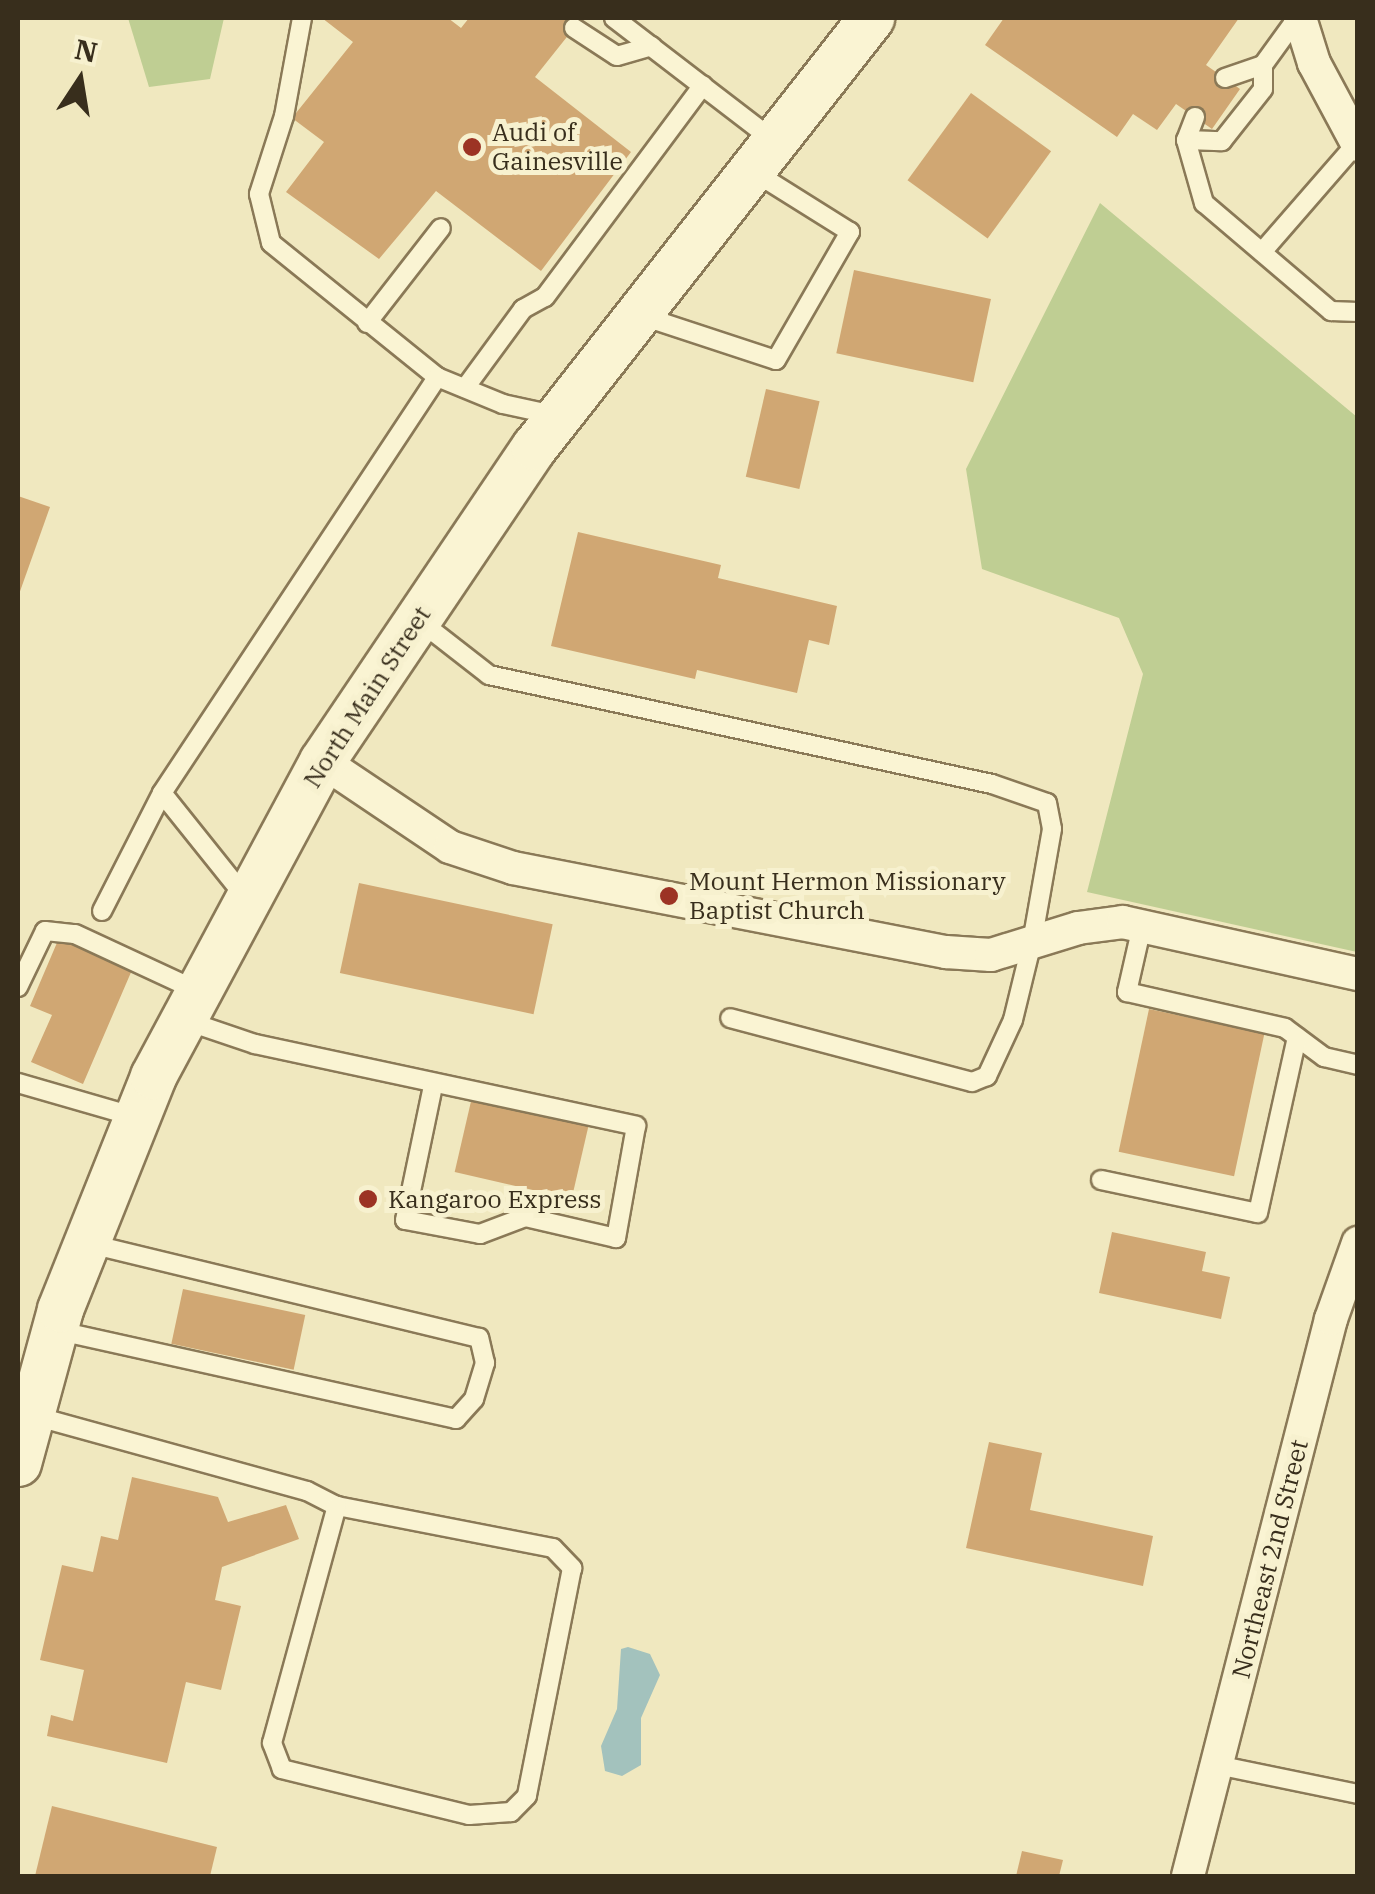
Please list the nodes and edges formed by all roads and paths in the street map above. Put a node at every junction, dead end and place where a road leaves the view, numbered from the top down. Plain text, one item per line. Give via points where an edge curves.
1 (302, 18) edge
2 (614, 18) edge
3 (871, 18) edge
4 (1299, 18) edge
5 (574, 28) dead end
6 (652, 46) junction
7 (1263, 65) junction
8 (1225, 78) dead end
9 (703, 85) junction
10 (1195, 118) dead end
11 (1186, 140) junction
12 (1357, 144) edge
13 (762, 155) junction
14 (441, 228) dead end
15 (1262, 252) junction
16 (1358, 312) edge
17 (638, 315) junction
18 (367, 323) junction
19 (437, 377) junction
20 (465, 388) junction
21 (558, 416) junction
22 (416, 619) junction
23 (322, 761) junction
24 (162, 793) junction
25 (246, 899) junction
26 (102, 910) dead end
27 (1142, 926) junction
28 (1032, 942) junction
29 (1358, 974) edge
30 (18, 987) edge
31 (191, 1005) junction
32 (730, 1018) dead end
33 (1297, 1037) junction
34 (1358, 1065) edge
35 (18, 1083) edge
36 (433, 1086) junction
37 (136, 1118) junction
38 (1101, 1180) dead end
39 (86, 1243) junction
40 (1358, 1243) edge
41 (54, 1330) junction
42 (30, 1415) junction
43 (18, 1463) edge
44 (336, 1506) junction
45 (1217, 1765) junction
46 (1358, 1794) edge
47 (1188, 1876) edge

1 - 18 lane via 284,116 259,194 271,243
2 - 6 lane
3 - 13 main road, North Main Street
4 - 7 lane
4 - 12 street via 1314,63
5 - 6 lane via 617,56
6 - 9 lane
7 - 8 lane
7 - 11 lane via 1263,88 1222,141
9 - 13 lane
9 - 20 lane via 545,297 523,309
10 - 11 lane
11 - 15 lane via 1204,203
12 - 15 lane
13 - 17 main road, North Main Street
13 - 17 lane via 850,232 776,360
14 - 18 lane
15 - 16 lane via 1331,311
17 - 21 main road, North Main Street
18 - 19 lane
19 - 20 lane
19 - 24 lane
20 - 21 lane
21 - 22 main road, North Main Street
22 - 23 main road, North Main Street
22 - 28 lane via 489,676 1036,796 1052,816
23 - 25 main road, North Main Street
23 - 28 street via 450,847 513,868 946,952 991,955
24 - 25 lane
24 - 26 lane
25 - 31 main road, North Main Street
27 - 28 street via 1078,928
27 - 29 street
27 - 33 lane via 1127,992 1285,1028
28 - 32 lane via 998,1059 987,1076 972,1082
30 - 31 lane via 44,930 75,934
31 - 36 lane via 254,1044
31 - 37 main road, North Main Street
33 - 34 lane via 1324,1057
33 - 38 lane via 1258,1213
35 - 37 lane
36 - 36 lane via 636,1126 616,1238 525,1216 480,1234 405,1220
37 - 39 main road, North Main Street
39 - 41 main road, North Main Street
39 - 41 lane via 479,1338 484,1362 474,1399 456,1419
40 - 45 street, Northeast 2nd Street via 1331,1319
41 - 42 main road, North Main Street
42 - 43 main road, North Main Street
42 - 44 lane via 307,1490
44 - 44 lane via 554,1548 572,1568 527,1796 512,1812 469,1815 282,1769 272,1743
45 - 46 lane
45 - 47 street, Northeast 2nd Street

